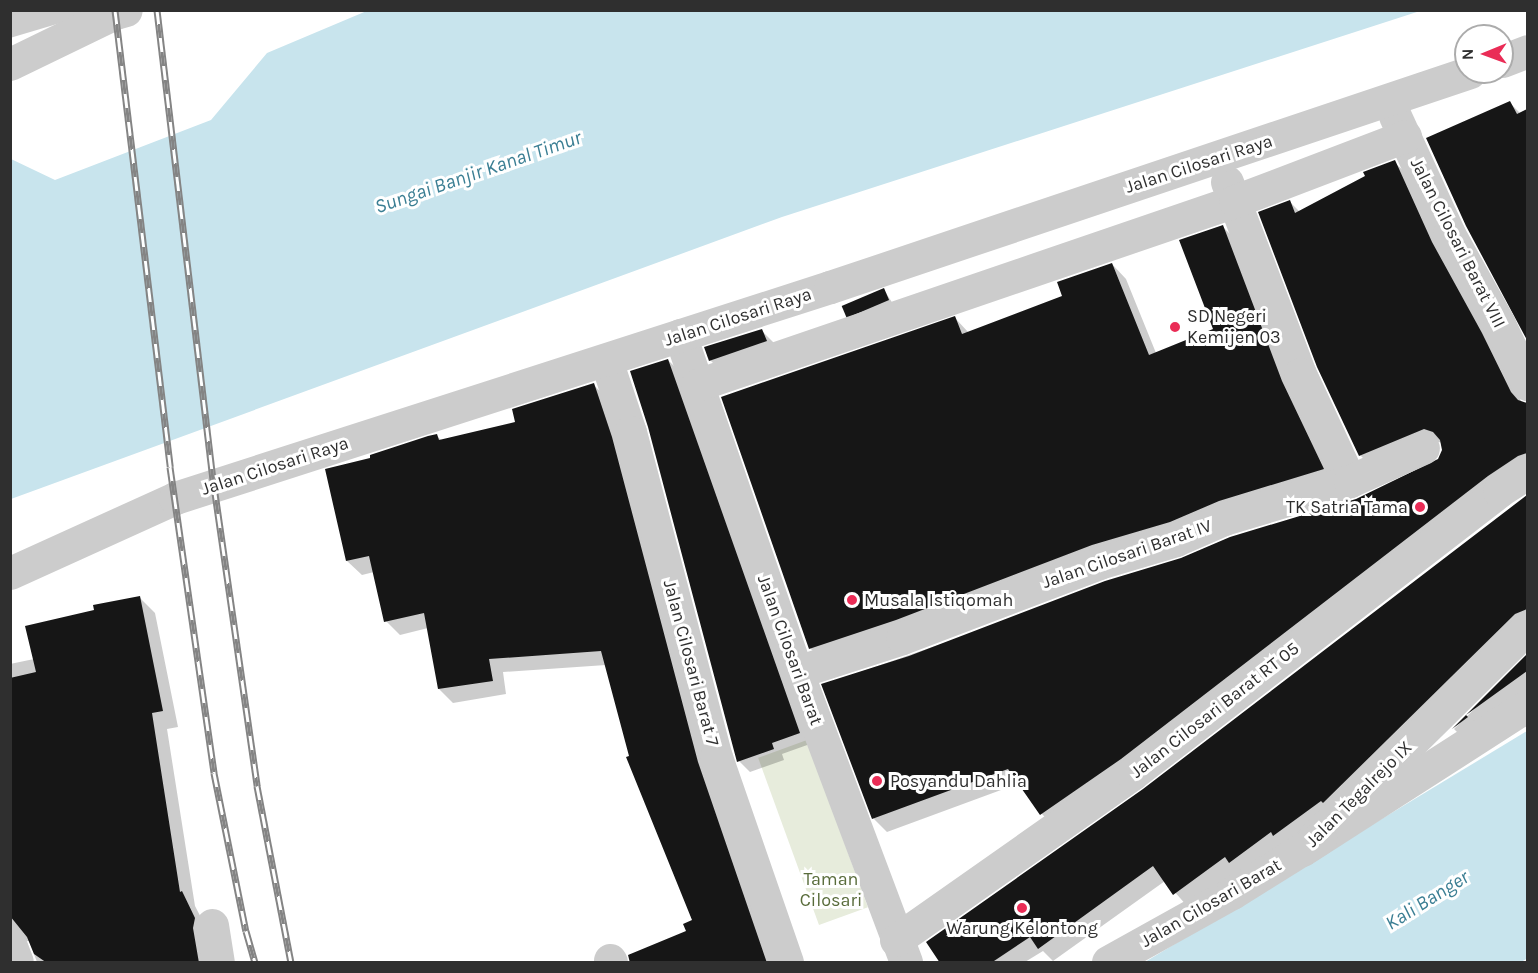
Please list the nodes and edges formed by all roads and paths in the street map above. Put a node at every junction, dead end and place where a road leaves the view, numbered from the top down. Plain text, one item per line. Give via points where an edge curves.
1 (126, 10) edge
2 (91, 18) edge
3 (10, 64) edge
4 (1454, 78) edge
5 (1388, 101) junction
6 (1405, 136) junction
7 (1217, 158) junction
8 (1235, 201) junction
9 (680, 335) junction
10 (606, 360) junction
11 (1527, 384) edge
12 (697, 385) junction
13 (1423, 448) dead end
14 (1527, 472) edge
15 (1350, 481) junction
16 (10, 573) edge
17 (1527, 627) edge
18 (796, 672) junction
19 (1527, 707) edge
20 (1302, 850) junction
21 (212, 925) dead end
22 (10, 944) edge
23 (901, 951) edge
24 (17, 963) edge
25 (218, 963) edge
26 (787, 963) edge
27 (1107, 963) edge

1 - 2 street
2 - 3 street
4 - 5 street, Jalan Cilosari Raya
5 - 6 street, Jalan Cilosari Barat VIII
5 - 7 street, Jalan Cilosari Raya
6 - 8 street
6 - 11 street, Jalan Cilosari Barat VIII via 1449,234
7 - 8 street
7 - 9 street, Jalan Cilosari Raya
8 - 12 street
8 - 15 street via 1300,374
9 - 10 street, Jalan Cilosari Raya
9 - 12 street, Jalan Cilosari Barat
10 - 16 street, Jalan Cilosari Raya via 175,498
10 - 26 street, Jalan Cilosari Barat 7 via 630,432 716,757
12 - 18 street, Jalan Cilosari Barat
13 - 15 street, Jalan Cilosari Barat IV
14 - 23 street, Jalan Cilosari Barat RT 05
15 - 18 street, Jalan Cilosari Barat IV via 1224,519 1176,540 1099,563 902,638
17 - 20 street, Jalan Tegalrejo IX
18 - 23 street, Jalan Cilosari Barat
19 - 20 street, Jalan Tegalrejo IX
20 - 27 street, Jalan Cilosari Barat
21 - 25 street
22 - 24 street

